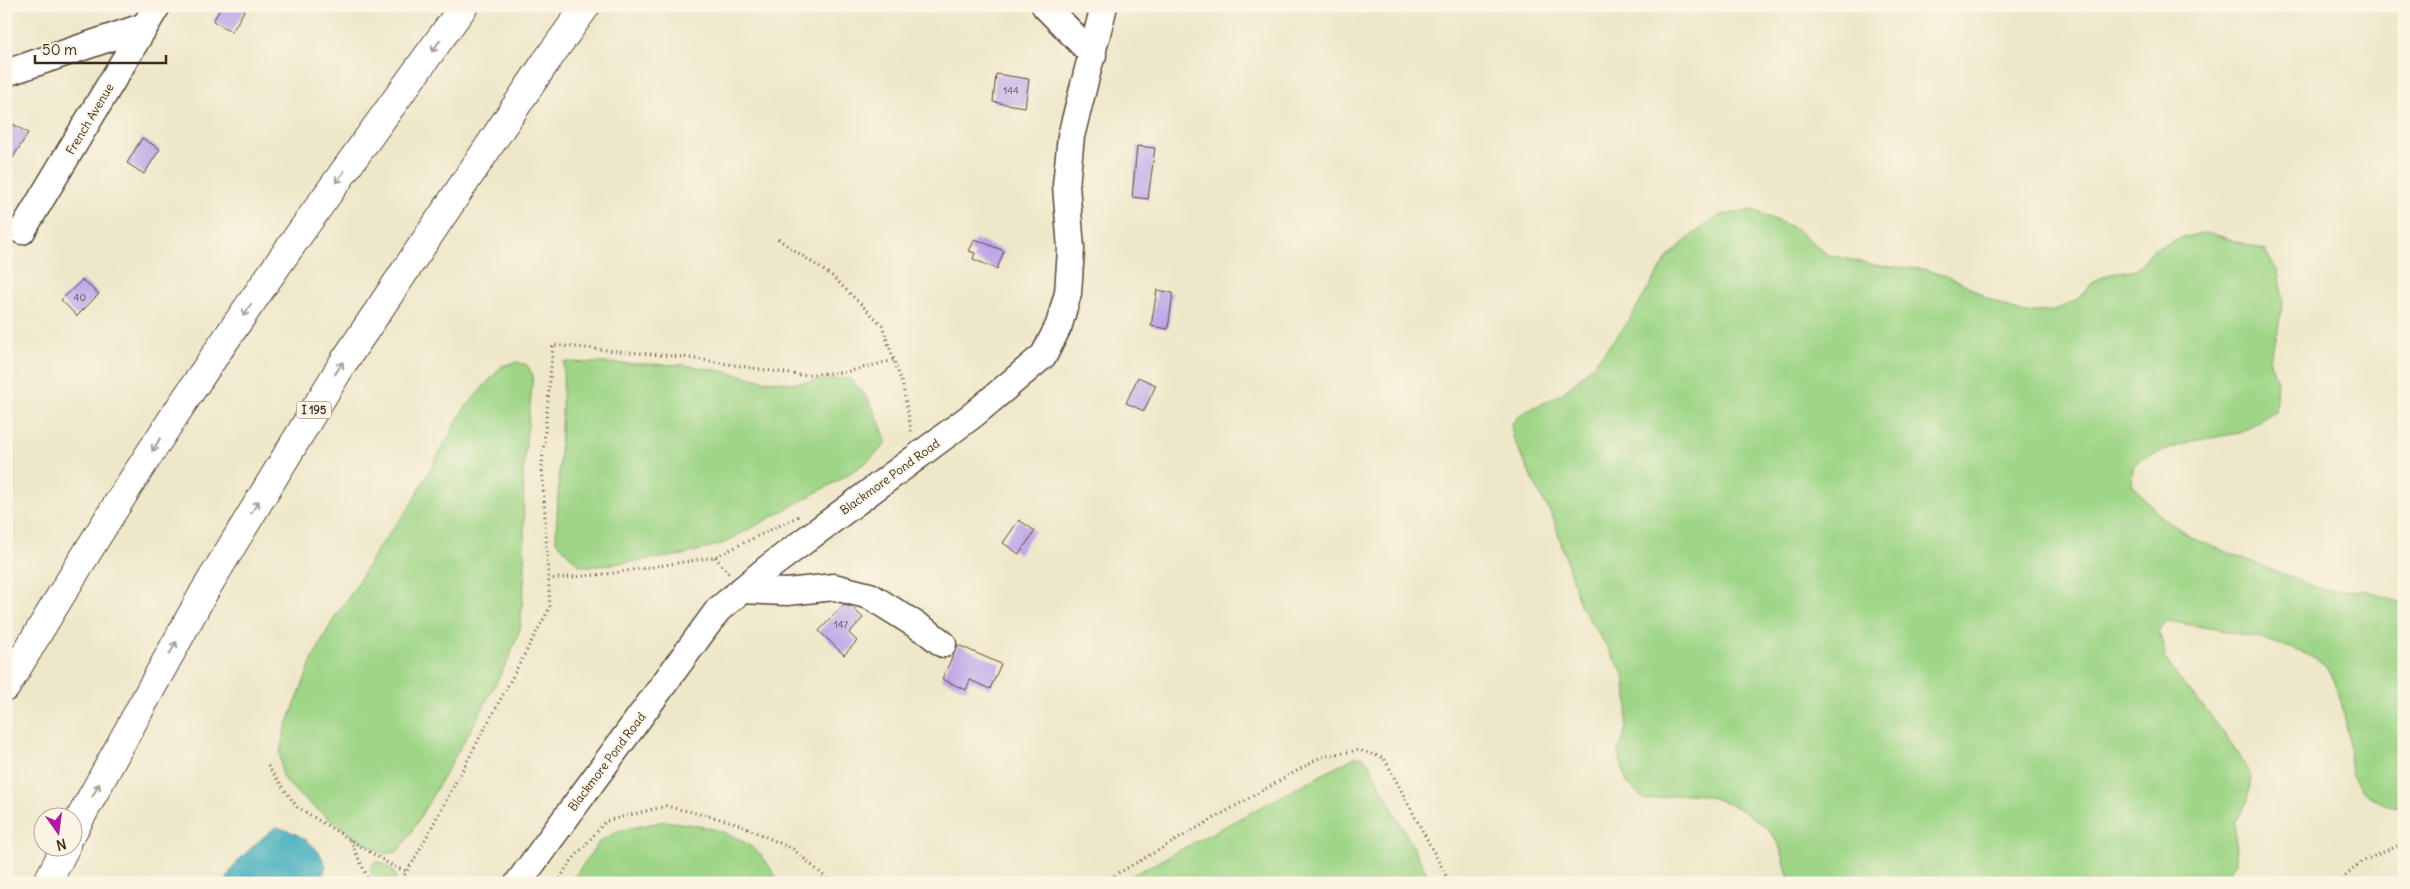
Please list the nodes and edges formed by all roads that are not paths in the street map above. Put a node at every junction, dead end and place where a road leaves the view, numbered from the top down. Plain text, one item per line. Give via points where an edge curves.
1 (464, 6) edge
2 (586, 6) edge
3 (1045, 6) edge
4 (1104, 6) edge
5 (149, 13) edge
6 (1092, 55) junction
7 (6, 73) edge
8 (22, 232) dead end
9 (742, 590) junction
10 (942, 644) dead end
11 (6, 687) edge
12 (82, 815) edge
13 (61, 856) edge
14 (48, 883) edge
15 (518, 883) edge

1 -> 11 highway via 316,209 166,427
12 -> 2 highway, I 195 via 204,592 342,363
3 - 6 street
4 - 6 street, Blackmore Pond Road
5 - 7 street
5 - 8 street, French Avenue
6 - 9 street, Blackmore Pond Road via 1077,105 1066,185 1071,249 1068,293 1059,324 1044,355 973,415
9 - 10 street via 787,592 834,587 870,596
9 - 15 street, Blackmore Pond Road via 718,610
13 - 14 highway

